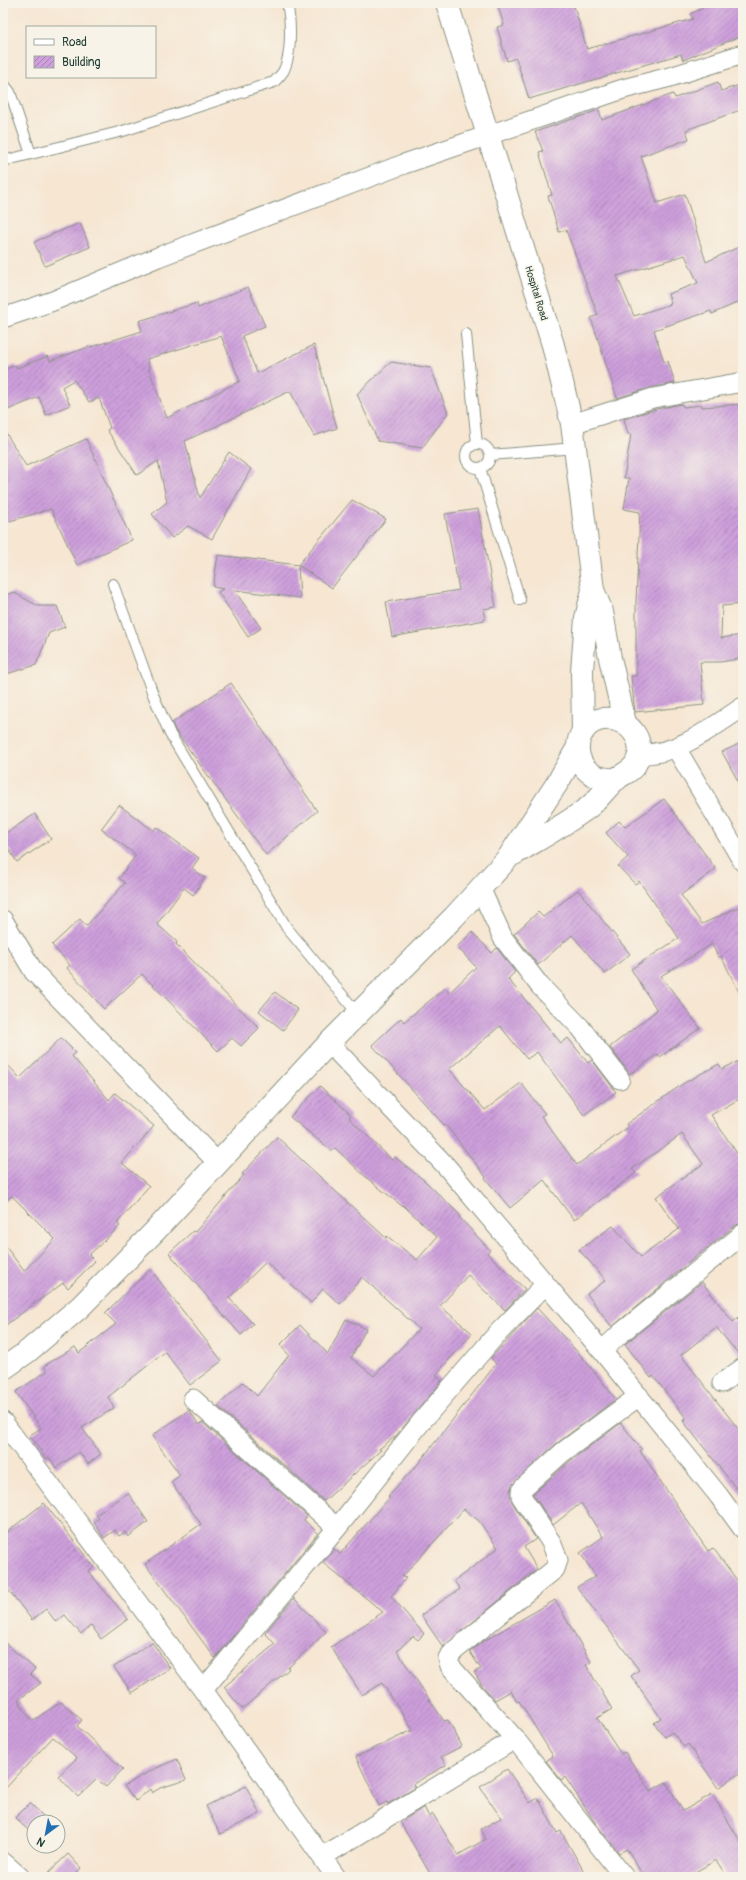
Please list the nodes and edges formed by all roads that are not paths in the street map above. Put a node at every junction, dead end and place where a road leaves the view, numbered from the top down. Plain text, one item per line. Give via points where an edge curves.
1 (287, 3) edge
2 (448, 3) edge
3 (743, 54) edge
4 (3, 83) edge
5 (489, 135) junction
6 (31, 154) junction
7 (3, 161) edge
8 (3, 318) edge
9 (466, 334) dead end
10 (743, 382) edge
11 (572, 424) junction
12 (477, 444) junction
13 (575, 448) junction
14 (490, 455) junction
15 (480, 468) junction
16 (113, 584) dead end
17 (593, 590) junction
18 (520, 600) dead end
19 (743, 707) edge
20 (625, 723) junction
21 (580, 739) junction
22 (676, 748) junction
23 (639, 754) junction
24 (617, 779) junction
25 (508, 858) junction
26 (743, 862) edge
27 (480, 888) junction
28 (3, 920) edge
29 (358, 1014) junction
30 (329, 1043) junction
31 (620, 1079) dead end
32 (218, 1163) junction
33 (740, 1242) edge
34 (545, 1285) junction
35 (602, 1351) junction
36 (743, 1368) edge
37 (3, 1369) edge
38 (722, 1383) dead end
39 (639, 1396) junction
40 (194, 1399) dead end
41 (3, 1422) edge
42 (337, 1528) junction
43 (743, 1529) edge
44 (203, 1690) junction
45 (515, 1739) junction
46 (322, 1856) junction
47 (3, 1862) edge
48 (20, 1877) edge
49 (336, 1877) edge
50 (624, 1877) edge

1 - 6 lane via 290,15 288,59 274,82 124,131
2 - 5 street, Hospital Road
3 - 5 street via 623,89
4 - 6 lane via 10,92
5 - 8 street via 404,164 158,257 53,301
5 - 11 street, Hospital Road via 553,345
6 - 7 lane
9 - 12 lane
10 - 11 street via 653,398
11 - 13 street, Hospital Road
12 - 14 lane via 488,449
12 - 15 lane via 467,452 466,458 474,468
13 - 14 lane
13 - 17 street, Hospital Road
14 - 15 lane via 486,466
15 - 18 lane
16 - 29 lane via 170,734 287,928
17 - 20 street via 602,612
17 - 21 street via 586,618
19 - 22 street
20 - 21 street via 614,719 602,719 591,723
20 - 23 street via 634,731
21 - 24 street via 579,758 585,769 594,776 606,780
21 - 25 street via 558,782
22 - 23 street via 651,755
22 - 26 street
23 - 24 street via 635,765
24 - 25 street via 590,806
25 - 27 street
27 - 29 street
27 - 31 street via 503,938 540,986 580,1027
28 - 32 street via 34,972
29 - 30 street
30 - 32 street
30 - 34 street via 446,1166
32 - 37 street via 80,1307
33 - 35 street
34 - 35 street
34 - 42 street via 496,1335 422,1421
35 - 39 street
36 - 38 street
39 - 43 street
39 - 45 street via 563,1452 521,1491 551,1542 558,1560 555,1569 454,1650 448,1658 450,1666
40 - 42 street
41 - 44 street
42 - 44 street
44 - 46 street
45 - 46 street
45 - 50 street
46 - 49 street
47 - 48 street

